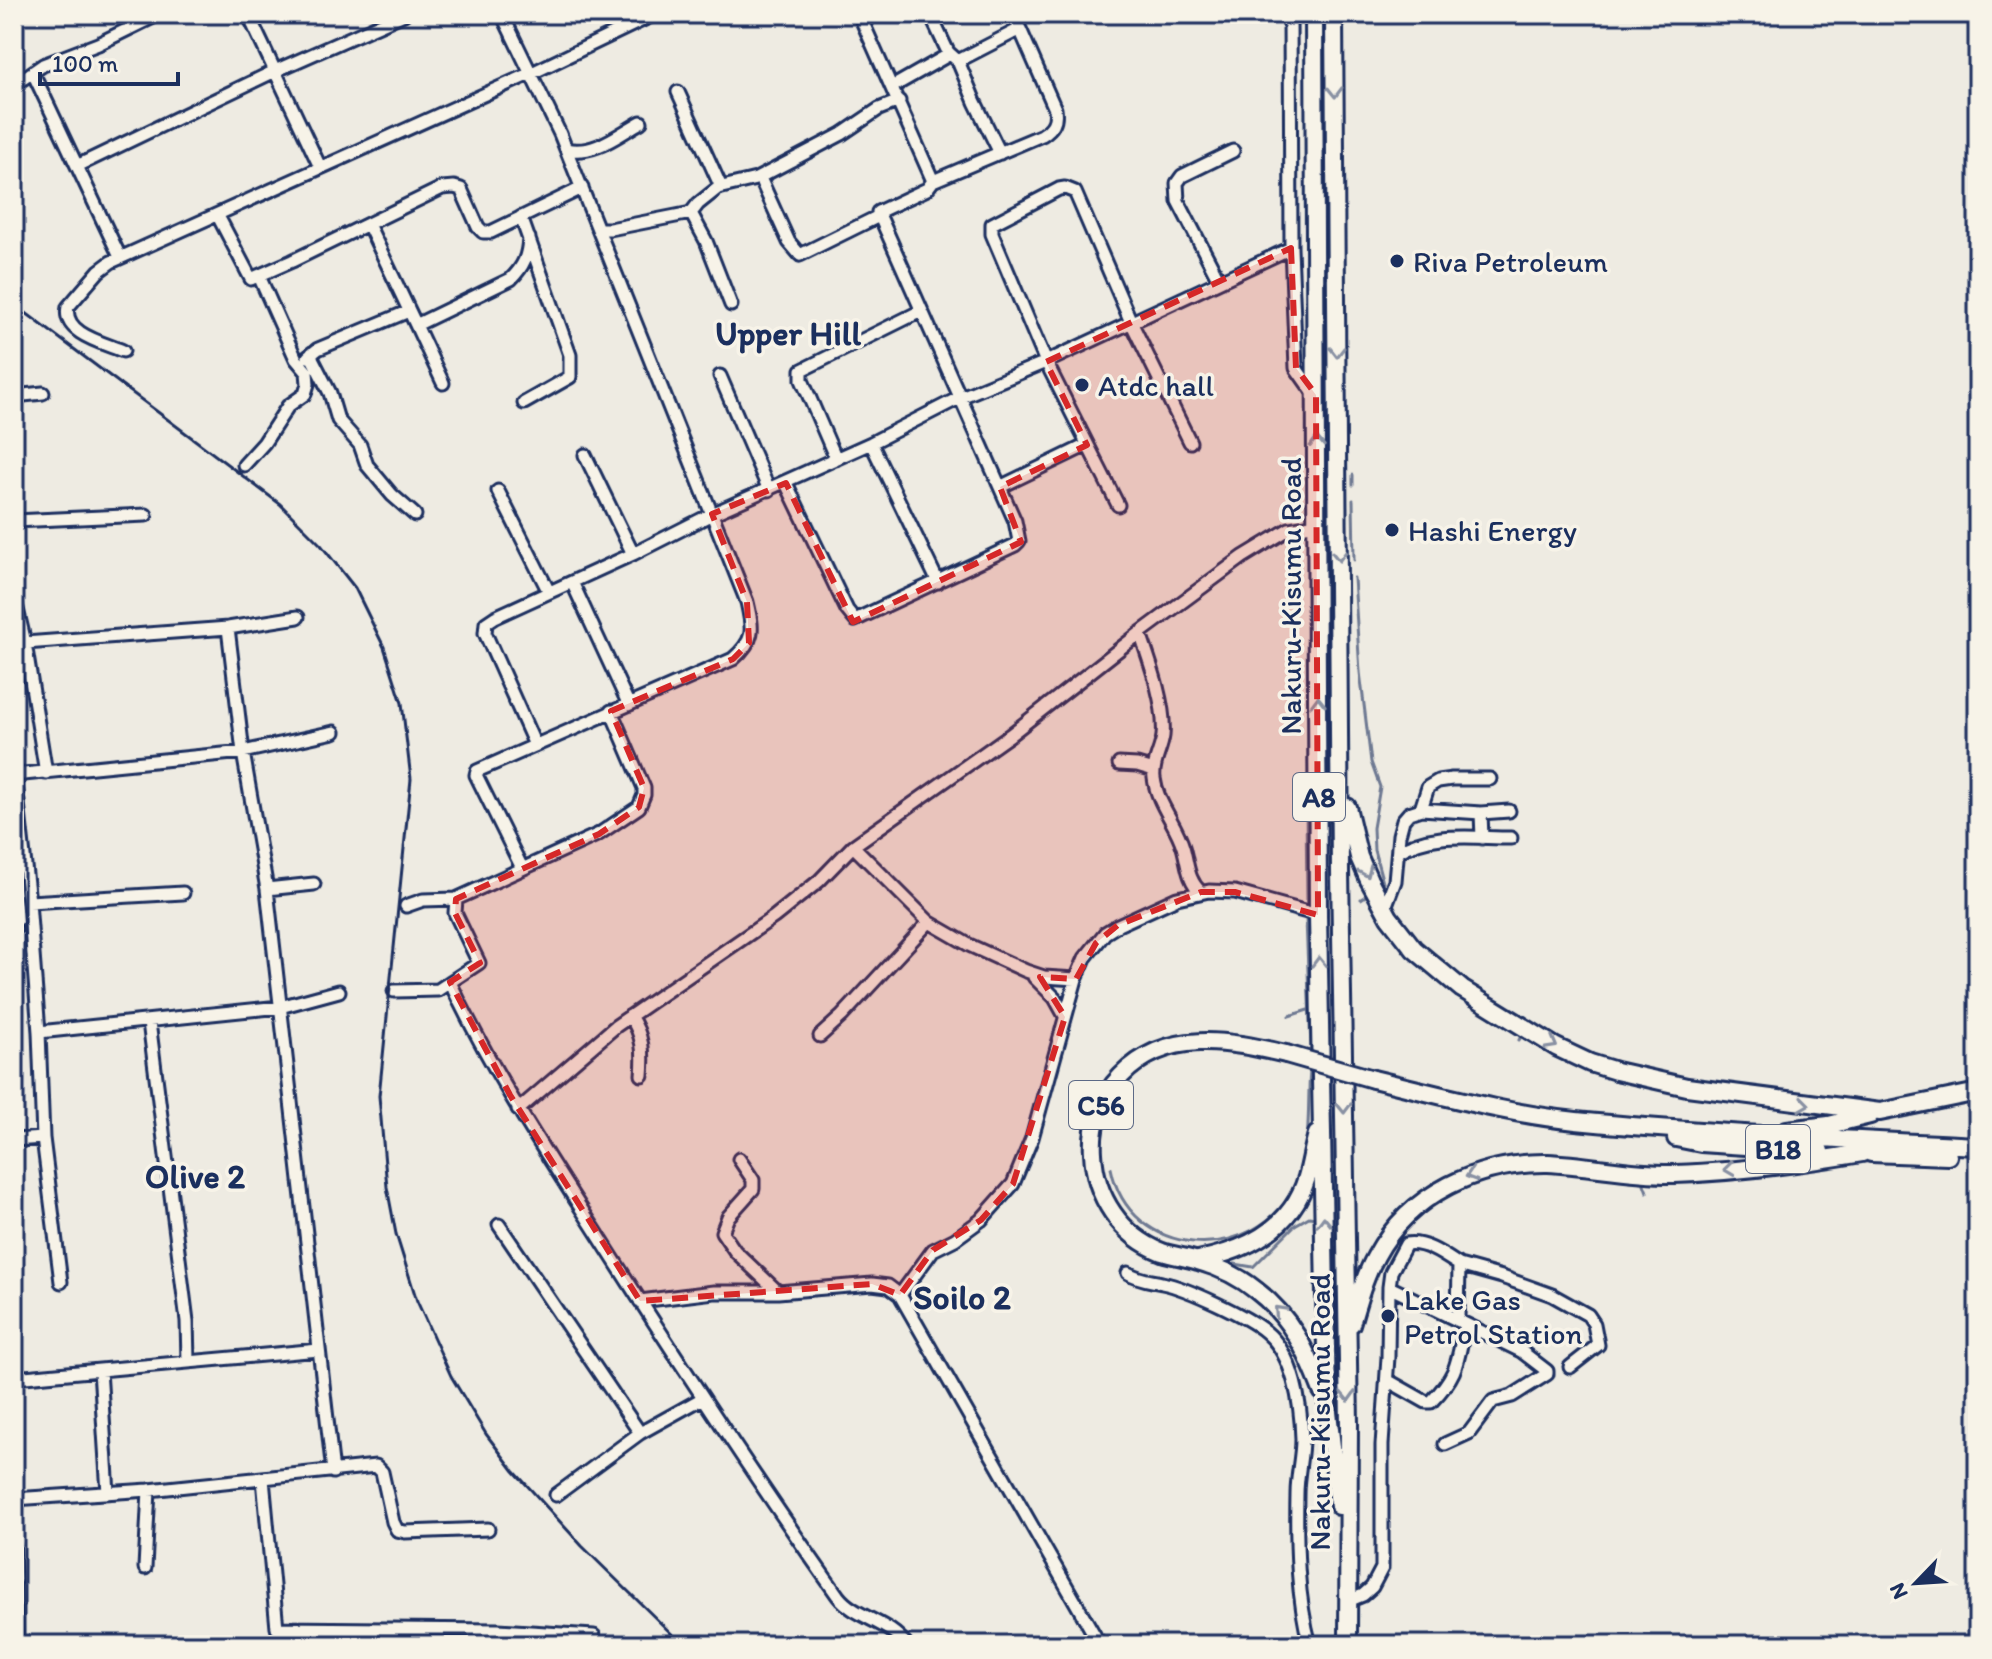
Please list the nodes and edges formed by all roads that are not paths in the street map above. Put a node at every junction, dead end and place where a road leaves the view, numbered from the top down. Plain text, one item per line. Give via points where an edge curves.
1 (159, 14) edge
2 (248, 14) edge
3 (404, 14) edge
4 (502, 14) edge
5 (655, 14) edge
6 (859, 14) edge
7 (930, 14) edge
8 (1013, 14) edge
9 (1290, 14) edge
10 (1314, 14) edge
11 (1334, 14) edge
12 (1020, 29) junction
13 (1290, 55) junction
14 (1314, 57) junction
15 (954, 58) junction
16 (275, 71) junction
17 (33, 73) junction
18 (532, 73) junction
19 (14, 85) edge
20 (892, 87) junction
21 (678, 92) dead end
22 (899, 101) junction
23 (641, 122) dead end
24 (566, 149) junction
25 (1233, 151) dead end
26 (1000, 153) junction
27 (77, 166) junction
28 (320, 167) junction
29 (760, 178) junction
30 (933, 181) junction
31 (721, 187) junction
32 (582, 188) junction
33 (691, 213) junction
34 (218, 216) junction
35 (879, 216) junction
36 (521, 217) junction
37 (368, 224) junction
38 (598, 229) junction
39 (529, 238) junction
40 (1291, 248) junction
41 (120, 257) junction
42 (259, 276) junction
43 (1219, 280) junction
44 (731, 305) dead end
45 (409, 311) junction
46 (921, 311) junction
47 (1131, 322) junction
48 (416, 325) junction
49 (123, 351) dead end
50 (312, 353) junction
51 (1046, 362) junction
52 (303, 365) junction
53 (720, 376) dead end
54 (443, 383) dead end
55 (43, 393) dead end
56 (1316, 395) junction
57 (14, 396) edge
58 (961, 397) junction
59 (524, 403) dead end
60 (1190, 442) dead end
61 (871, 443) junction
62 (1087, 445) junction
63 (585, 455) dead end
64 (836, 459) junction
65 (244, 465) dead end
66 (786, 483) junction
67 (1000, 487) junction
68 (769, 490) junction
69 (498, 491) dead end
70 (1118, 505) dead end
71 (712, 514) junction
72 (146, 515) dead end
73 (415, 515) dead end
74 (14, 521) edge
75 (1316, 524) junction
76 (633, 554) junction
77 (572, 582) junction
78 (938, 582) junction
79 (549, 592) junction
80 (14, 596) edge
81 (298, 617) dead end
82 (228, 628) junction
83 (1140, 633) junction
84 (25, 643) junction
85 (628, 703) junction
86 (611, 711) junction
87 (334, 732) dead end
88 (535, 745) junction
89 (243, 752) junction
90 (1119, 764) dead end
91 (1341, 769) junction
92 (1154, 770) junction
93 (46, 773) junction
94 (14, 775) edge
95 (1490, 779) dead end
96 (1421, 809) junction
97 (1509, 811) dead end
98 (1481, 813) junction
99 (876, 830) junction
100 (1482, 838) junction
101 (1511, 838) dead end
102 (853, 846) junction
103 (1398, 852) junction
104 (871, 865) junction
105 (522, 868) junction
106 (314, 884) dead end
107 (267, 889) junction
108 (1201, 892) junction
109 (183, 893) dead end
110 (456, 899) junction
111 (29, 902) junction
112 (406, 906) dead end
113 (1384, 910) junction
114 (1318, 915) junction
115 (929, 922) junction
116 (1026, 971) junction
117 (1076, 979) junction
118 (450, 982) junction
119 (339, 991) dead end
120 (394, 991) dead end
121 (280, 1007) junction
122 (630, 1016) junction
123 (1065, 1017) junction
124 (149, 1022) junction
125 (39, 1032) junction
126 (820, 1036) dead end
127 (1286, 1054) joint
128 (642, 1075) dead end
129 (1978, 1092) edge
130 (518, 1110) junction
131 (1880, 1112) junction
132 (1322, 1119) junction
133 (1580, 1121) junction
134 (1741, 1135) junction
135 (43, 1138) junction
136 (14, 1140) edge
137 (1978, 1146) edge
138 (1862, 1153) junction
139 (1978, 1156) edge
140 (739, 1159) dead end
141 (499, 1225) dead end
142 (1197, 1260) junction
143 (1459, 1265) junction
144 (1128, 1273) dead end
145 (61, 1282) dead end
146 (1389, 1287) junction
147 (778, 1292) junction
148 (900, 1295) junction
149 (640, 1301) junction
150 (1461, 1322) junction
151 (1346, 1343) junction
152 (319, 1350) junction
153 (188, 1361) junction
154 (1570, 1367) dead end
155 (100, 1370) junction
156 (14, 1378) edge
157 (1387, 1380) junction
158 (703, 1398) junction
159 (1327, 1404) junction
160 (640, 1433) junction
161 (1445, 1444) dead end
162 (333, 1472) junction
163 (263, 1479) junction
164 (149, 1490) junction
165 (108, 1493) junction
166 (556, 1495) dead end
167 (14, 1499) edge
168 (488, 1529) dead end
169 (14, 1547) edge
170 (145, 1568) dead end
171 (1347, 1579) junction
172 (1348, 1601) junction
173 (311, 1629) junction
174 (498, 1630) junction
175 (403, 1631) junction
176 (594, 1636) dead end
177 (16, 1645) edge
178 (311, 1645) edge
179 (402, 1645) edge
180 (497, 1645) edge
181 (906, 1645) edge
182 (1100, 1645) edge
183 (1310, 1645) edge
184 (1348, 1645) edge

1 - 17 street
2 - 16 street
3 - 16 street
4 - 18 street
5 - 18 street
6 - 20 street
7 - 15 street
8 - 12 street
9 - 13 street
10 - 14 highway, Nakuru-Kisumu Road / A8
11 -> 91 highway, Nakuru-Kisumu Road / A8
12 - 15 street
12 - 26 street via 1056,118 1042,135
13 - 14 street
13 - 40 street
14 - 56 highway, Nakuru-Kisumu Road / A8
15 - 20 street
15 - 26 street
16 - 27 street
16 - 28 street
17 - 19 street
17 - 27 street
18 - 24 street
18 - 28 street
20 - 22 street
21 - 31 street
22 - 29 street
22 - 30 street
23 - 24 street via 585,150
24 - 32 street
25 - 43 street via 1177,183 1178,201
26 - 30 street
27 - 41 street
28 - 34 street
29 - 31 street
29 - 35 street via 800,255
30 - 35 street via 927,189 881,209
31 - 33 street
32 - 36 street
32 - 38 street
33 - 38 street
33 - 44 street
34 - 41 street
34 - 42 street via 248,277
35 - 46 street
36 - 37 street via 483,232 461,189 449,186
36 - 39 street
37 - 42 street
37 - 45 street
38 - 71 street
39 - 48 street via 528,256 511,279
39 - 59 street via 571,367 561,385
40 - 43 street
40 - 56 street via 1296,368
41 - 49 street via 99,271 66,315 86,336
42 - 52 street
43 - 47 street
45 - 48 street
45 - 50 street
46 - 58 street
46 - 64 street via 802,370
47 - 51 street
47 - 51 street via 1079,198 1065,188 1049,194 998,218 991,228
47 - 60 street
48 - 54 street
50 - 52 street
50 - 73 street via 338,420 360,445 367,465
51 - 58 street
51 - 62 street
52 - 65 street via 309,376 305,394 288,406
53 - 68 street
55 - 57 street
75 -> 56 highway, Nakuru-Kisumu Road / A8
58 - 61 street
58 - 67 street
61 - 64 street
61 - 78 street
62 - 67 street
62 - 70 street
63 - 76 street
64 - 66 street
66 - 68 street
66 - 78 street via 853,619
67 - 78 street via 1019,541
68 - 71 street
69 - 79 street
71 - 76 street
71 - 85 street via 747,602 753,626 749,643 733,659
72 - 74 street
75 - 83 street via 1270,538
114 -> 75 highway, Nakuru-Kisumu Road / A8
76 - 77 street
77 - 79 street
77 - 85 street
79 - 88 street via 495,617 486,623 485,633
80 - 84 street
81 - 82 street
82 - 84 street
82 - 89 street
83 - 92 street via 1162,722
83 - 99 street via 1010,735
84 - 93 street
85 - 86 street
86 - 88 street
86 - 105 street via 644,788 639,807 599,834
87 - 89 street
88 - 105 street via 476,773
89 - 93 street
89 - 107 street
90 - 92 street
91 -> 113 highway via 1359,857
91 -> 151 highway, Nakuru-Kisumu Road / A8
92 - 108 street via 1156,789
93 - 94 street
94 - 111 street
95 - 96 street via 1438,781 1428,787
96 - 98 street
96 - 103 street via 1403,820
97 - 98 street
98 - 100 street
99 - 102 street
99 - 104 street
100 - 101 street
100 - 103 street via 1430,838
102 - 104 street
102 - 122 street via 774,917
103 - 113 street
104 - 115 street
105 - 110 street
106 - 107 street
107 - 121 street
108 - 114 street via 1235,892
108 - 117 street via 1118,925 1096,943
109 - 111 street
110 - 112 street
110 - 118 street via 455,913 479,963
111 - 125 street
113 -> 131 highway via 1414,949 1445,977 1590,1063 1687,1087
132 -> 114 highway, Nakuru-Kisumu Road / A8
115 - 116 street
115 - 126 street
116 - 117 street
116 - 123 street via 1055,998
117 - 123 street
118 - 120 street via 433,991
118 - 130 street
119 - 121 street
121 - 124 street
121 - 152 street
122 - 128 street via 643,1044
122 - 130 street
123 - 148 street via 1032,1138 1013,1184 981,1220 933,1250
124 - 125 street
124 - 153 street
125 - 135 street
127 - 133 highway, B18, bridge via 1459,1100
127 - 142 highway, C56 via 1216,1041 1174,1045 1127,1069 1102,1103 1093,1158 1112,1212 1139,1240
129 - 131 highway
130 - 149 street
131 - 134 highway via 1829,1125
132 - 142 highway via 1307,1178 1284,1219 1251,1243
159 -> 132 highway, Nakuru-Kisumu Road / A8
133 - 134 highway, B18
133 - 138 highway, B18 via 1701,1143
134 - 137 highway, B18
135 - 136 street
135 - 145 street
138 - 139 highway, B18
138 -> 151 highway via 1675,1174 1524,1164 1459,1179 1407,1216 1382,1245
140 - 147 street via 753,1189 722,1232
141 - 160 street
159 -> 142 highway via 1298,1336 1280,1311 1241,1280
143 - 146 street via 1436,1250 1409,1243 1399,1253
143 - 150 street
143 - 154 street via 1552,1295 1588,1315 1598,1345
144 - 183 street via 1188,1292 1247,1320 1265,1330 1281,1350 1301,1428 1298,1562
146 - 150 street
146 - 157 street
147 - 148 street via 872,1284
147 - 149 street via 714,1292
148 - 182 street
149 - 158 street
150 - 157 street via 1456,1369 1431,1402
150 - 161 street via 1521,1351 1547,1374 1512,1396 1493,1401 1469,1433
151 -> 171 highway, Nakuru-Kisumu Road / A8
152 - 153 street
152 - 162 street
153 - 155 street
155 - 156 street
155 - 165 street
157 - 172 street via 1382,1568 1372,1587
158 - 160 street
158 - 181 street via 842,1600 889,1628
159 - 171 highway, Nakuru-Kisumu Road / A8
160 - 166 street
162 - 163 street
162 - 168 street via 376,1466 397,1530
163 - 164 street
163 - 173 street via 277,1628
164 - 165 street
164 - 170 street
165 - 167 street
169 - 177 street
171 - 172 highway, A8
172 - 184 highway, A8
173 - 175 street
173 - 178 street
174 - 175 street
174 - 176 street
174 - 180 street
175 - 179 street

